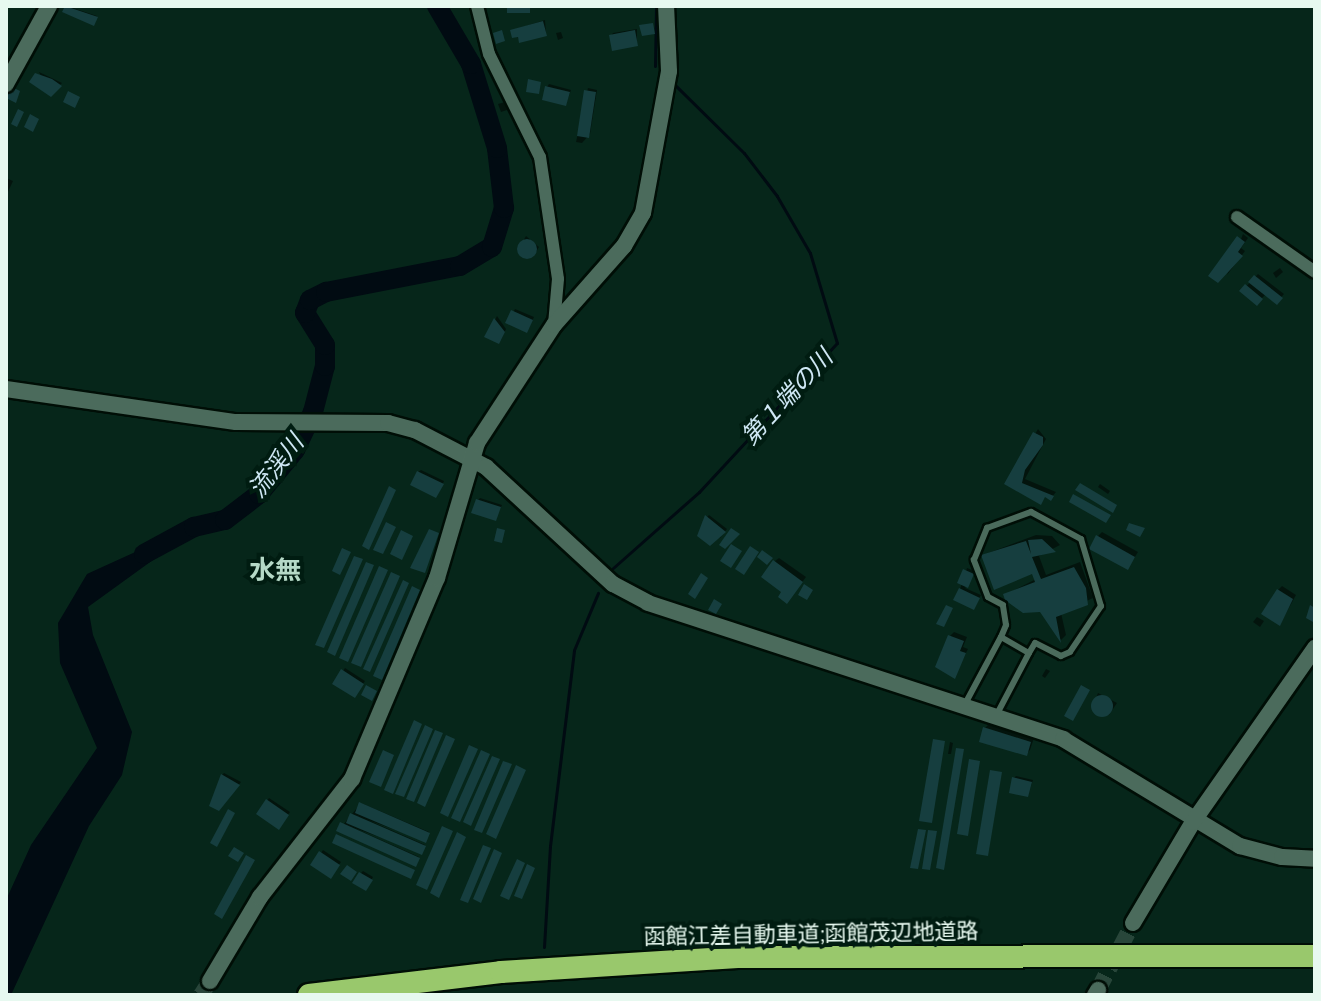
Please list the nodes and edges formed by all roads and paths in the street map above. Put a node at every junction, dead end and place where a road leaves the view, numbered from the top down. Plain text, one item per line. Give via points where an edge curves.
1 (49, 6) edge
2 (477, 6) edge
3 (666, 6) edge
4 (6, 84) edge
5 (1237, 217) dead end
6 (1315, 272) edge
7 (554, 325) junction
8 (6, 389) edge
9 (472, 459) junction
10 (1001, 637) junction
11 (1315, 648) edge
12 (1029, 653) junction
13 (963, 707) junction
14 (995, 717) junction
15 (1193, 822) junction
16 (1315, 859) edge
17 (1133, 923) tunnel mouth
18 (1315, 956) edge
19 (210, 981) tunnel mouth
20 (309, 995) edge

1 - 4 street
2 - 7 street via 489,54 540,157 558,279
3 - 7 street via 669,71 643,213 624,246
5 - 6 street
7 - 9 street via 477,443
8 - 9 street via 263,423 403,427
9 - 13 street via 629,594
9 - 19 street via 437,578 352,779 260,897
10 - 12 lane
10 - 12 lane via 1006,625 1003,605 988,597 974,560 987,528 1031,512 1081,539 1101,606 1070,652 1061,656 1035,643
10 - 13 lane
11 - 15 street
12 - 14 lane
13 - 14 street
14 - 15 street via 1102,758
15 - 16 street via 1259,852
15 - 17 street
18 - 20 highway, 函館江差自動車道;函館茂辺地道路 via 738,957 501,972

